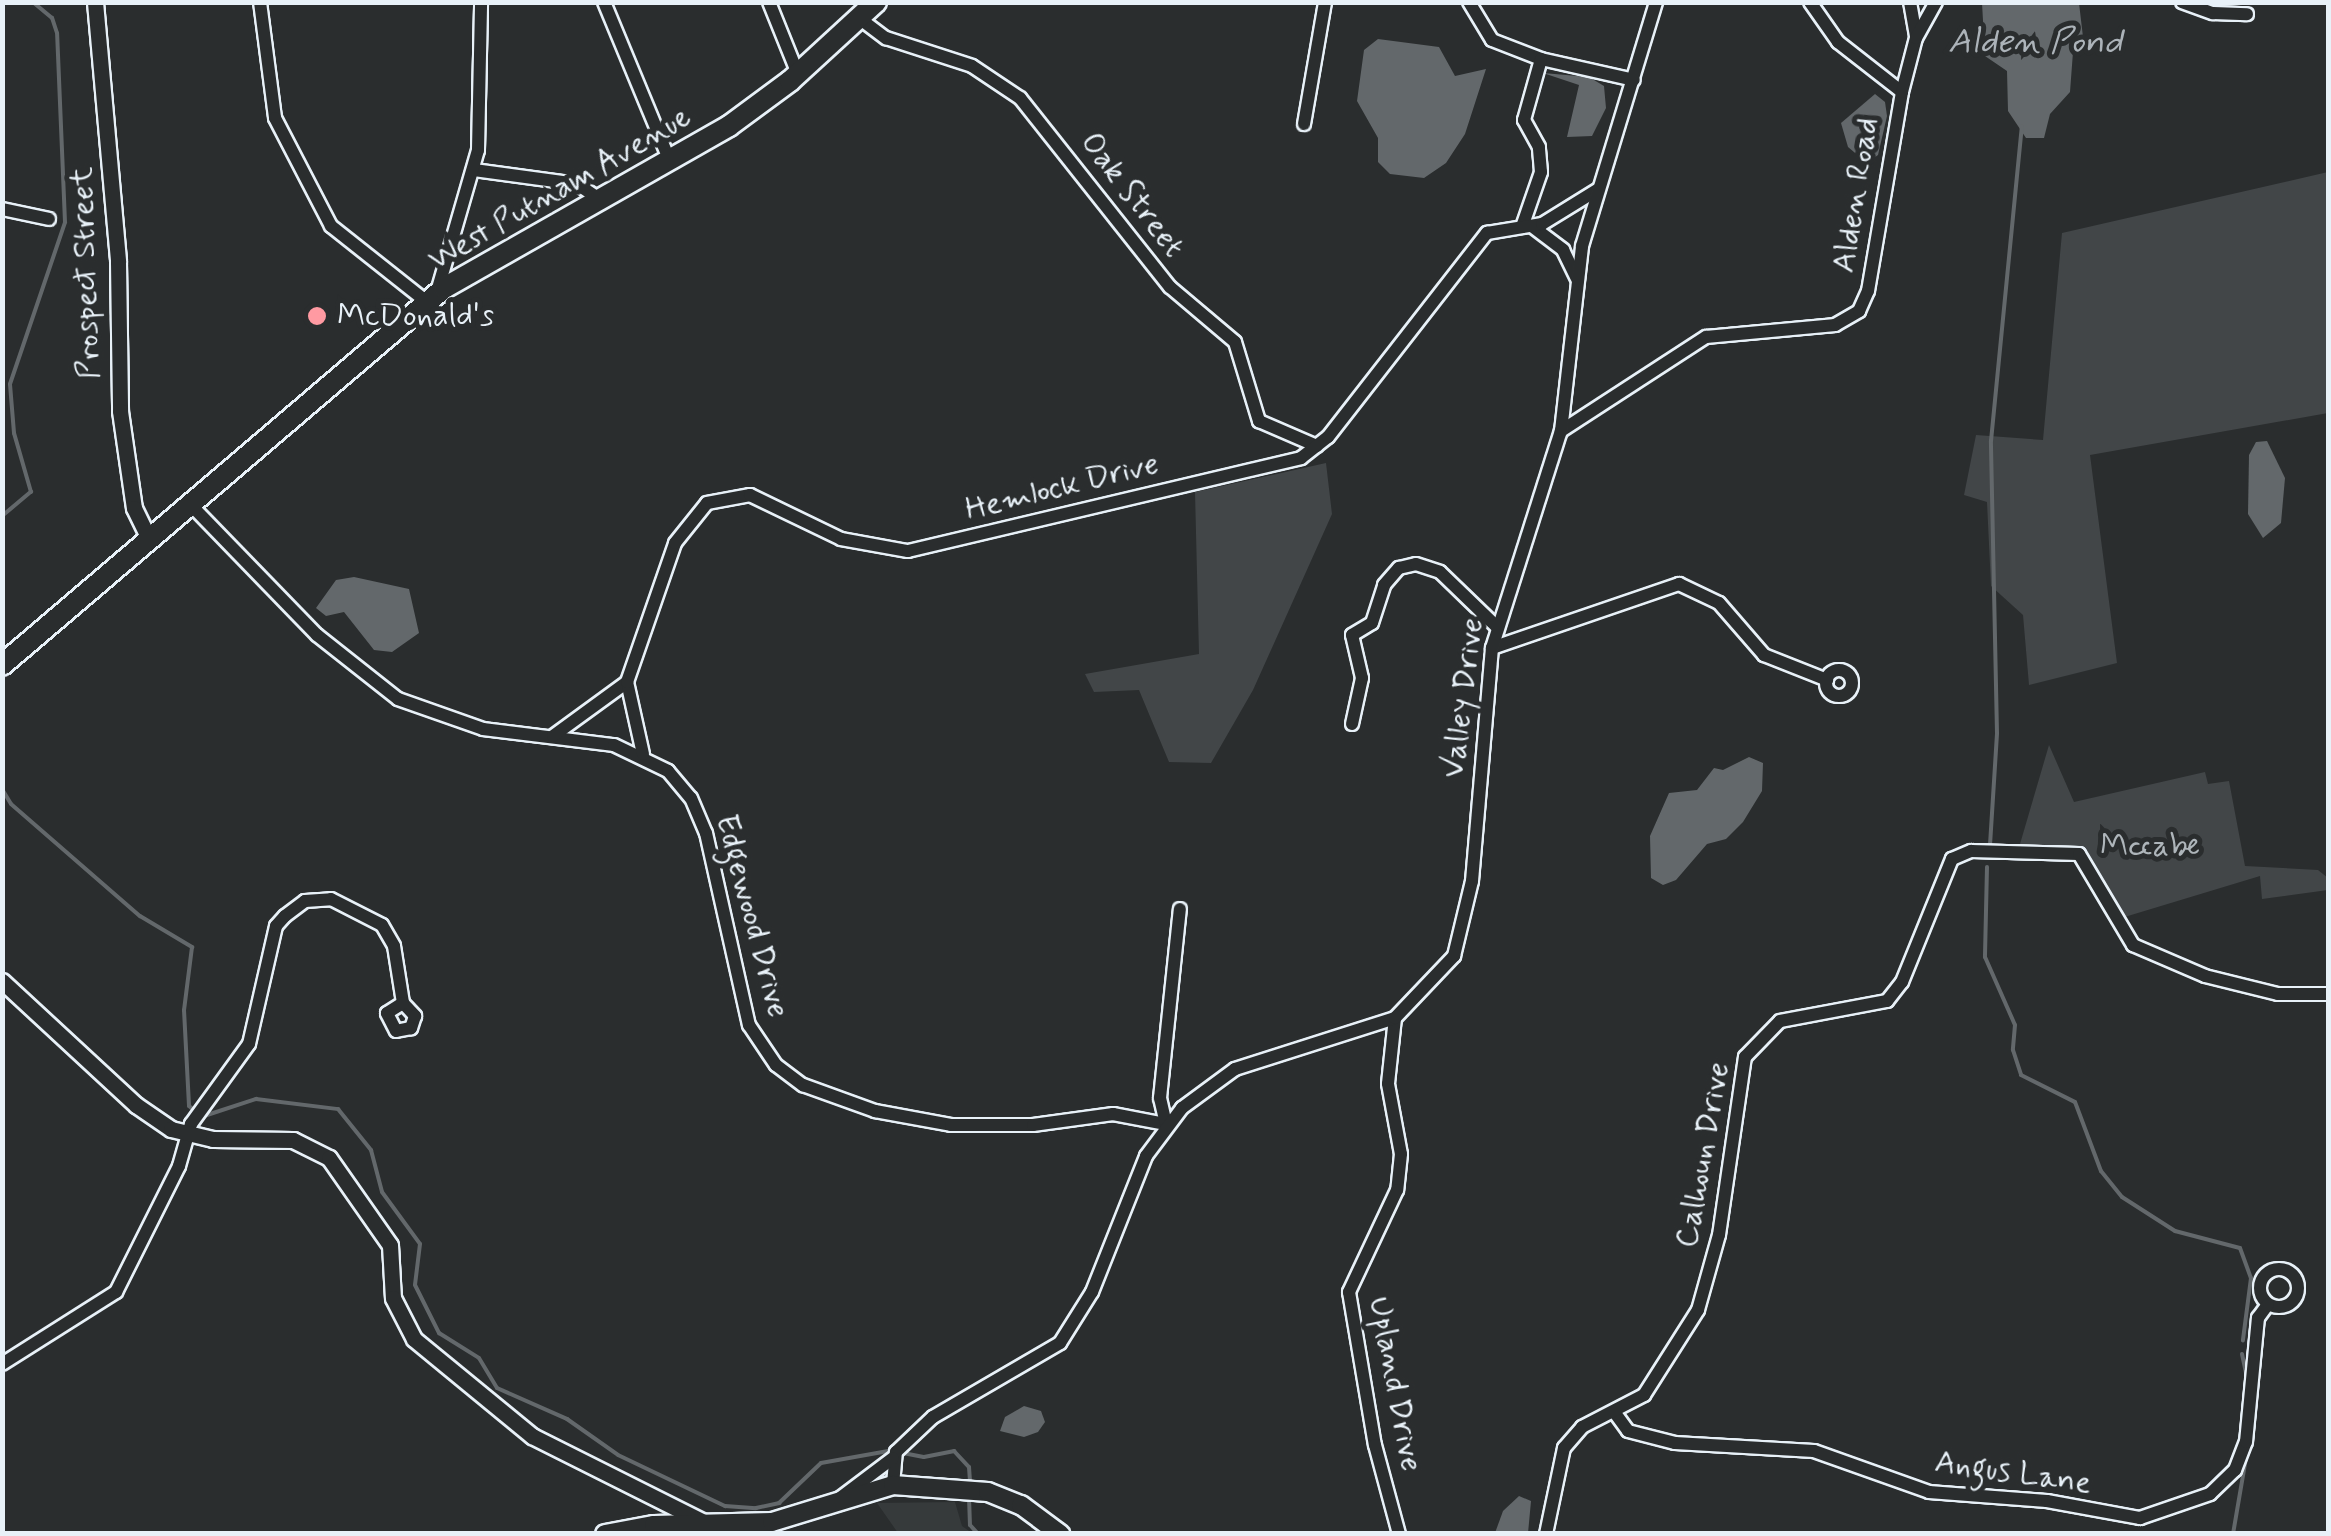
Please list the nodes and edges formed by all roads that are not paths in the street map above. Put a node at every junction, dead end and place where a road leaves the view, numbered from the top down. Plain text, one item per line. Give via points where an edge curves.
1 (95, 2) edge
2 (260, 2) edge
3 (481, 2) edge
4 (604, 2) edge
5 (768, 2) edge
6 (876, 2) edge
7 (1326, 2) edge
8 (1469, 2) edge
9 (1656, 2) edge
10 (1810, 2) edge
11 (1910, 2) edge
12 (1936, 2) edge
13 (2182, 2) edge
14 (2247, 14) dead end
15 (860, 18) junction
16 (1916, 38) junction
17 (1541, 59) junction
18 (798, 74) junction
19 (1634, 80) junction
20 (1902, 92) junction
21 (1304, 124) dead end
22 (670, 162) junction
23 (474, 170) junction
24 (1599, 188) junction
25 (599, 199) junction
26 (2, 209) edge
27 (49, 219) dead end
28 (1528, 227) junction
29 (1578, 281) junction
30 (432, 298) junction
31 (1561, 431) junction
32 (1317, 446) junction
33 (188, 502) junction
34 (148, 537) junction
35 (1497, 627) junction
36 (1492, 648) junction
37 (2, 664) edge
38 (1827, 680) dead end
39 (627, 682) junction
40 (1352, 724) dead end
41 (552, 736) junction
42 (643, 754) junction
43 (1180, 908) dead end
44 (2, 981) edge
45 (2328, 994) edge
46 (403, 1003) dead end
47 (1395, 1018) junction
48 (1166, 1124) junction
49 (188, 1129) junction
50 (2268, 1304) dead end
51 (2, 1364) edge
52 (1615, 1413) junction
53 (897, 1452) junction
54 (893, 1485) junction
55 (840, 1498) junction
56 (720, 1527) edge
57 (604, 1534) edge
58 (1060, 1534) edge
59 (1399, 1534) edge
60 (1546, 1534) edge

1 - 34 street, Prospect Street via 119,281 120,411 134,508
2 - 30 street via 275,118 332,226
3 - 23 street
4 - 22 street
5 - 18 street
6 - 15 main road, West Putnam Avenue
7 - 21 street
8 - 17 street via 1492,40
9 - 19 street, Valley Drive
10 - 20 street via 1838,42
11 - 16 street
12 - 16 street, Alden Road
13 - 14 street
15 - 18 main road, West Putnam Avenue
15 - 32 street, Oak Street via 886,38 972,66 1020,98 1170,287 1235,342 1260,421
16 - 20 street, Alden Road
17 - 19 street
17 - 28 street via 1524,120 1539,148 1541,172
18 - 22 main road, West Putnam Avenue
19 - 24 street, Valley Drive
20 - 31 street, Alden Road via 1859,312 1835,325 1706,338
22 - 25 main road, West Putnam Avenue
23 - 25 street via 577,184
23 - 30 street
24 - 28 street, Hemlock Drive
24 - 29 street, Valley Drive
25 - 30 main road, West Putnam Avenue via 492,255
26 - 27 street
28 - 29 street via 1563,250
28 - 32 street, Hemlock Drive via 1498,229 1479,240
29 - 31 street, Valley Drive
30 - 33 main road, West Putnam Avenue
31 - 35 street, Valley Drive
32 - 39 street, Hemlock Drive via 1282,463 908,550 841,539 762,498 722,497 693,514 675,543
33 - 34 main road, West Putnam Avenue
33 - 41 street via 376,685 454,722
34 - 37 main road, West Putnam Avenue
35 - 36 street, Valley Drive
35 - 40 street via 1440,572 1416,564 1398,568 1384,585 1372,623 1352,635 1362,678
36 - 38 street via 1679,584 1719,603 1764,655 1792,672
36 - 47 street, Valley Drive via 1465,926 1438,978
39 - 41 street
39 - 42 street
41 - 42 street
42 - 48 street, Edgewood Drive via 668,771 696,808 742,1006 756,1038 790,1077 842,1102 950,1125 1033,1125 1114,1114
43 - 48 street via 1160,1098
44 - 49 street via 136,1106
45 - 52 street, Calhoun Drive via 2278,994 2205,976 2133,945 2079,854 1960,854 1946,867 1916,952 1887,1001 1780,1021 1745,1057 1704,1296 1644,1395
46 - 49 street via 394,946 382,924 342,901 304,901 276,926 249,1044
47 - 48 street, Valley Drive via 1235,1069
47 - 59 street, Upland Drive via 1388,1084 1401,1154 1397,1190 1348,1292 1374,1445
48 - 53 street, Valley Drive via 1146,1156 1082,1313 1060,1343 933,1416
49 - 51 street via 179,1166 116,1292
49 - 56 street via 293,1140 318,1150 341,1171 390,1245 393,1298 414,1340 532,1436
50 - 52 street, Angus Lane via 2258,1318 2246,1442 2235,1470 2210,1494 2140,1518 2047,1501 1929,1492 1814,1451 1675,1442 1628,1431
52 - 60 street, Calhoun Drive via 1582,1427 1564,1448
53 - 54 street
53 - 55 street, Valley Drive
54 - 55 main road
54 - 58 main road via 970,1489 1021,1506
55 - 56 main road via 772,1522
56 - 57 main road

